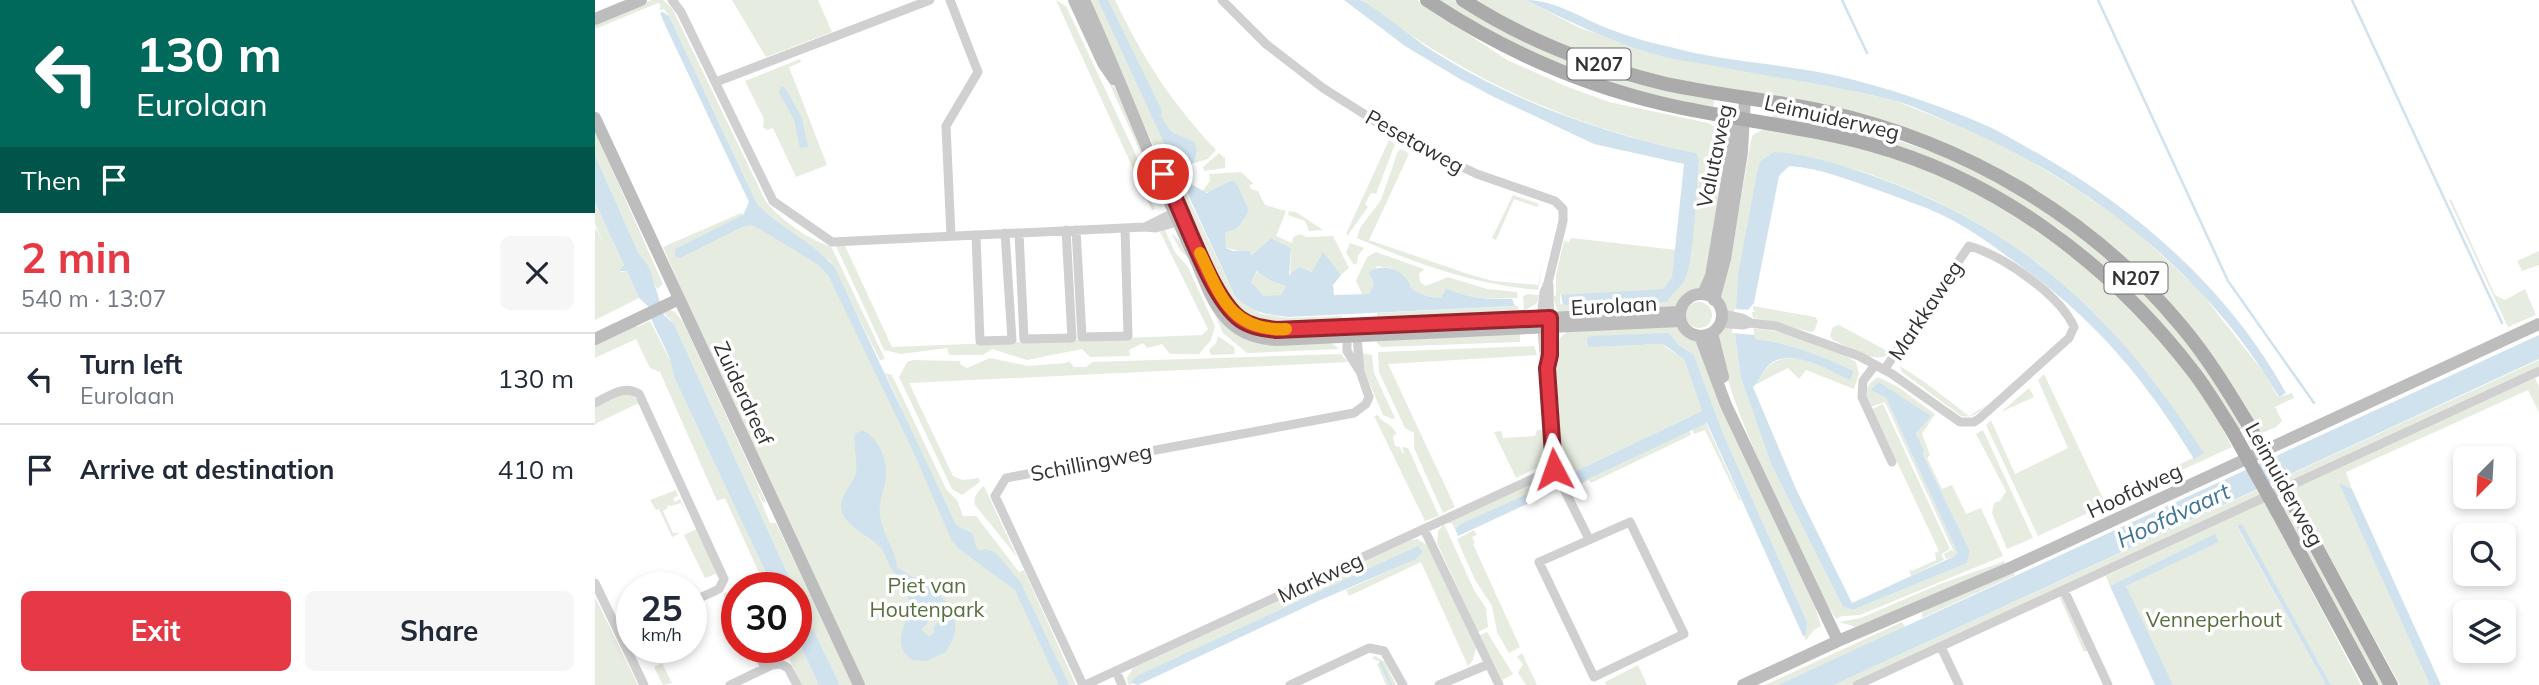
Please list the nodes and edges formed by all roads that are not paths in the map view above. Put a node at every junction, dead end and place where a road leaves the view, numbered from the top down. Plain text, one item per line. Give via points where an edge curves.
1 (626, 0) edge
2 (641, 0) edge
3 (673, 0) edge
4 (680, 0) edge
5 (930, 0) edge
6 (950, 0) edge
7 (1074, 0) edge
8 (1084, 0) edge
9 (1222, 0) edge
10 (1427, 0) edge
11 (1463, 0) edge
12 (681, 12) junction
13 (595, 13) edge
14 (595, 19) edge
15 (716, 82) junction
16 (1119, 84) junction
17 (1745, 98) junction
18 (595, 118) edge
19 (1742, 118) junction
20 (1178, 216) junction
21 (1125, 228) junction
22 (1071, 230) junction
23 (1005, 233) junction
24 (1019, 233) junction
25 (976, 235) junction
26 (951, 236) junction
27 (1709, 297) junction
28 (679, 299) junction
29 (1680, 316) junction
30 (1546, 323) junction
31 (1720, 324) junction
32 (2539, 324) edge
33 (1351, 333) junction
34 (1077, 337) junction
35 (595, 339) edge
36 (1875, 365) junction
37 (1884, 370) junction
38 (2539, 371) edge
39 (595, 403) edge
40 (1892, 462) dead end
41 (1554, 469) junction
42 (1423, 529) junction
43 (1589, 539) junction
44 (595, 583) edge
45 (2064, 590) junction
46 (707, 595) edge
47 (616, 626) edge
48 (1838, 641) junction
49 (1941, 647) junction
50 (634, 663) edge
51 (762, 663) edge
52 (1489, 664) junction
53 (765, 668) junction
54 (1116, 671) junction
55 (2109, 684) edge
56 (644, 685) edge
57 (730, 685) edge
58 (797, 685) edge
59 (859, 685) edge
60 (1084, 685) edge
61 (1122, 685) edge
62 (1290, 685) edge
63 (1403, 685) edge
64 (1439, 685) edge
65 (1499, 685) edge
66 (1744, 685) edge
67 (1857, 685) edge
68 (1959, 685) edge
69 (2371, 685) edge
70 (2391, 685) edge

1 - 13 street
2 - 14 street
3 - 12 street
4 - 12 street
5 - 15 street
6 - 26 street via 978,72 946,126
7 - 16 street, Eurolaan via 1103,63
8 - 16 street, Eurolaan
9 - 30 street, Pesetaweg via 1266,44 1313,80 1405,140 1477,174 1555,201 1563,209 1563,221 1548,283
10 - 19 main road, Leimuiderweg / N207 via 1500,45 1580,79 1663,104
11 - 17 main road, Leimuiderweg / N207 via 1519,32 1610,69
12 - 15 street
15 - 26 street via 773,201 832,242
16 - 20 street, Eurolaan
17 - 19 street, Valutaweg
17 - 70 main road, Leimuiderweg / N207, bridge via 1879,125 1945,149 2059,212 2119,262 2183,328 2214,368 2294,504
18 - 28 street, Zuiderdreef
19 - 27 street, Valutaweg via 1725,259
19 - 69 main road, Leimuiderweg / N207, bridge via 1873,145 1939,170 2001,200 2089,262 2159,330 2193,372 2233,432
20 - 21 street
20 - 33 street, Eurolaan via 1221,297 1239,318 1276,330
21 - 22 street
21 - 34 street via 1128,336
22 - 24 street
22 - 34 street
23 - 24 street
23 - 25 street
23 - 25 street via 1012,340 980,341
24 - 34 street via 1024,339
25 - 26 street
27 - 29 street via 1691,297
27 - 31 street
28 - 35 street
28 - 59 street, Zuiderdreef
29 - 30 street, Eurolaan
29 - 31 street via 1686,330
30 - 33 street, Eurolaan
30 - 41 street, Pesetaweg
31 - 36 street via 1776,326
31 - 48 street via 1726,405
32 - 48 street, Hoofdweg via 2012,567
33 - 60 street, Schillingweg via 1347,351 1369,397 1355,413 1006,478 995,496
36 - 37 street
36 - 40 street via 1863,381 1862,397
37 - 37 street, Markkaweg via 1961,422 1973,422 2069,338 2074,327 2069,314 2035,284 1985,250 1969,246
38 - 45 street
39 - 46 street via 625,388 639,394 723,579 719,590
41 - 42 street, Markweg
41 - 43 street
42 - 52 street
42 - 54 street, Markweg
43 - 43 street via 1630,522 1684,634 1594,677 1539,562
44 - 47 street
45 - 49 street
45 - 55 street
48 - 66 street, Hoofdweg
49 - 67 street
49 - 68 street
50 - 56 street
51 - 53 street
52 - 64 street
52 - 65 street
53 - 57 street
53 - 58 street via 784,665
54 - 60 street, Markweg
54 - 61 street
62 - 63 street via 1369,648 1384,651

